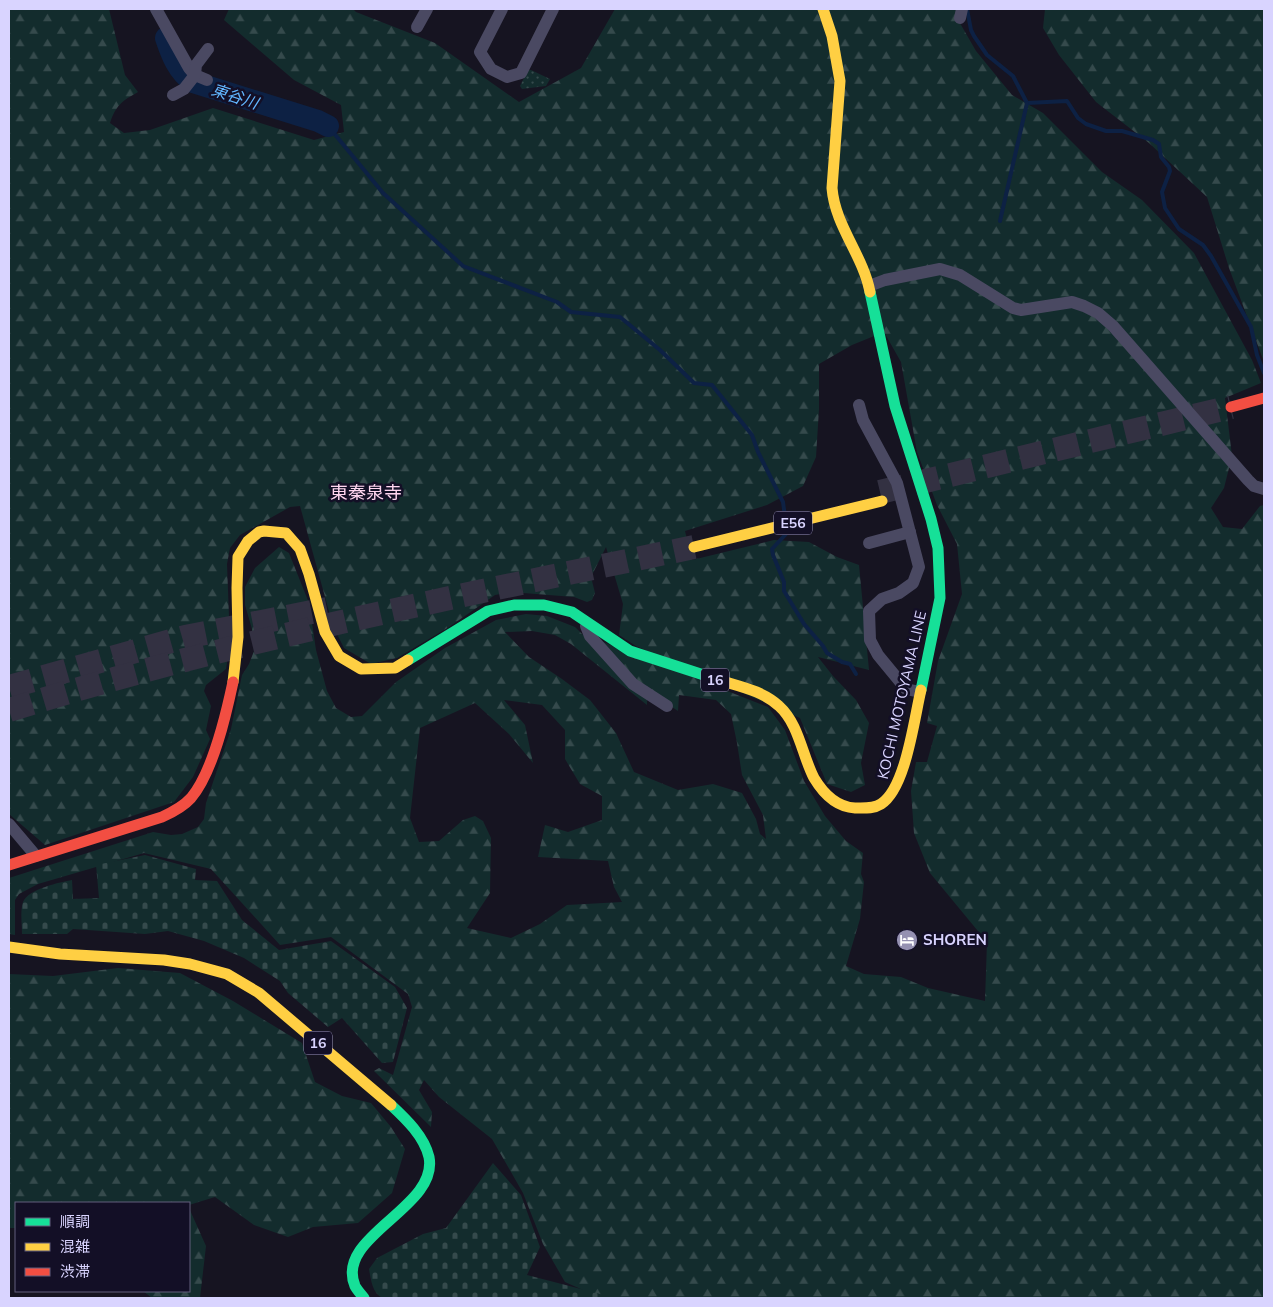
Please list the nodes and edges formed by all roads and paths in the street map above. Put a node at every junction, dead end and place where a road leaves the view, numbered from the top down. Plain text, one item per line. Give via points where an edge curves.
1 (156, 9) edge
2 (426, 9) edge
3 (502, 9) edge
4 (553, 9) edge
5 (822, 9) edge
6 (417, 27) dead end
7 (208, 48) dead end
8 (191, 79) junction
9 (207, 80) dead end
10 (173, 95) dead end
11 (869, 286) junction
12 (1264, 398) edge
13 (859, 405) dead end
14 (1231, 407) tunnel mouth
15 (1264, 489) edge
16 (875, 498) tunnel mouth
17 (910, 532) junction
18 (694, 542) tunnel mouth
19 (869, 543) dead end
20 (584, 619) junction
21 (920, 692) junction
22 (667, 706) dead end
23 (9, 824) edge
24 (36, 856) junction
25 (9, 865) edge
26 (9, 947) edge
27 (364, 1298) edge

1 - 8 street
2 - 6 street
3 - 4 street via 480,52 491,69 507,77 521,73
5 - 11 main road, KOCHI MOTOYAMA LINE / 16 via 832,36 840,81 833,202
7 - 8 street
8 - 9 street
8 - 10 street via 184,89
11 - 15 street via 940,269 960,275 1013,308 1022,310 1072,302 1098,313 1248,480
11 - 21 main road, KOCHI MOTOYAMA LINE / 16 via 895,406 932,519 938,548 940,598
12 - 14 main road
13 - 17 street via 896,482
16 - 18 main road, E56
17 - 19 street
17 - 21 street via 918,572 913,583 882,598 869,610 870,640 878,655 906,688
20 - 21 main road, KOCHI MOTOYAMA LINE / 16 via 630,651 761,694 775,702 790,720 815,781 836,803 857,809 882,802 898,785
20 - 22 street via 590,636 628,679
20 - 24 main road, KOCHI MOTOYAMA LINE / 16 via 572,612 544,605 503,606 488,611 395,668 381,672 362,670 347,664 335,653 327,637 302,548 286,534 272,530 258,534 244,544 238,558 238,637 234,680 207,768 193,795 175,812
23 - 24 street
24 - 25 main road, KOCHI MOTOYAMA LINE / 16
26 - 27 main road, 16 via 187,963 239,980 260,993 414,1128 428,1153 429,1169 422,1188 357,1255 351,1278 357,1292

